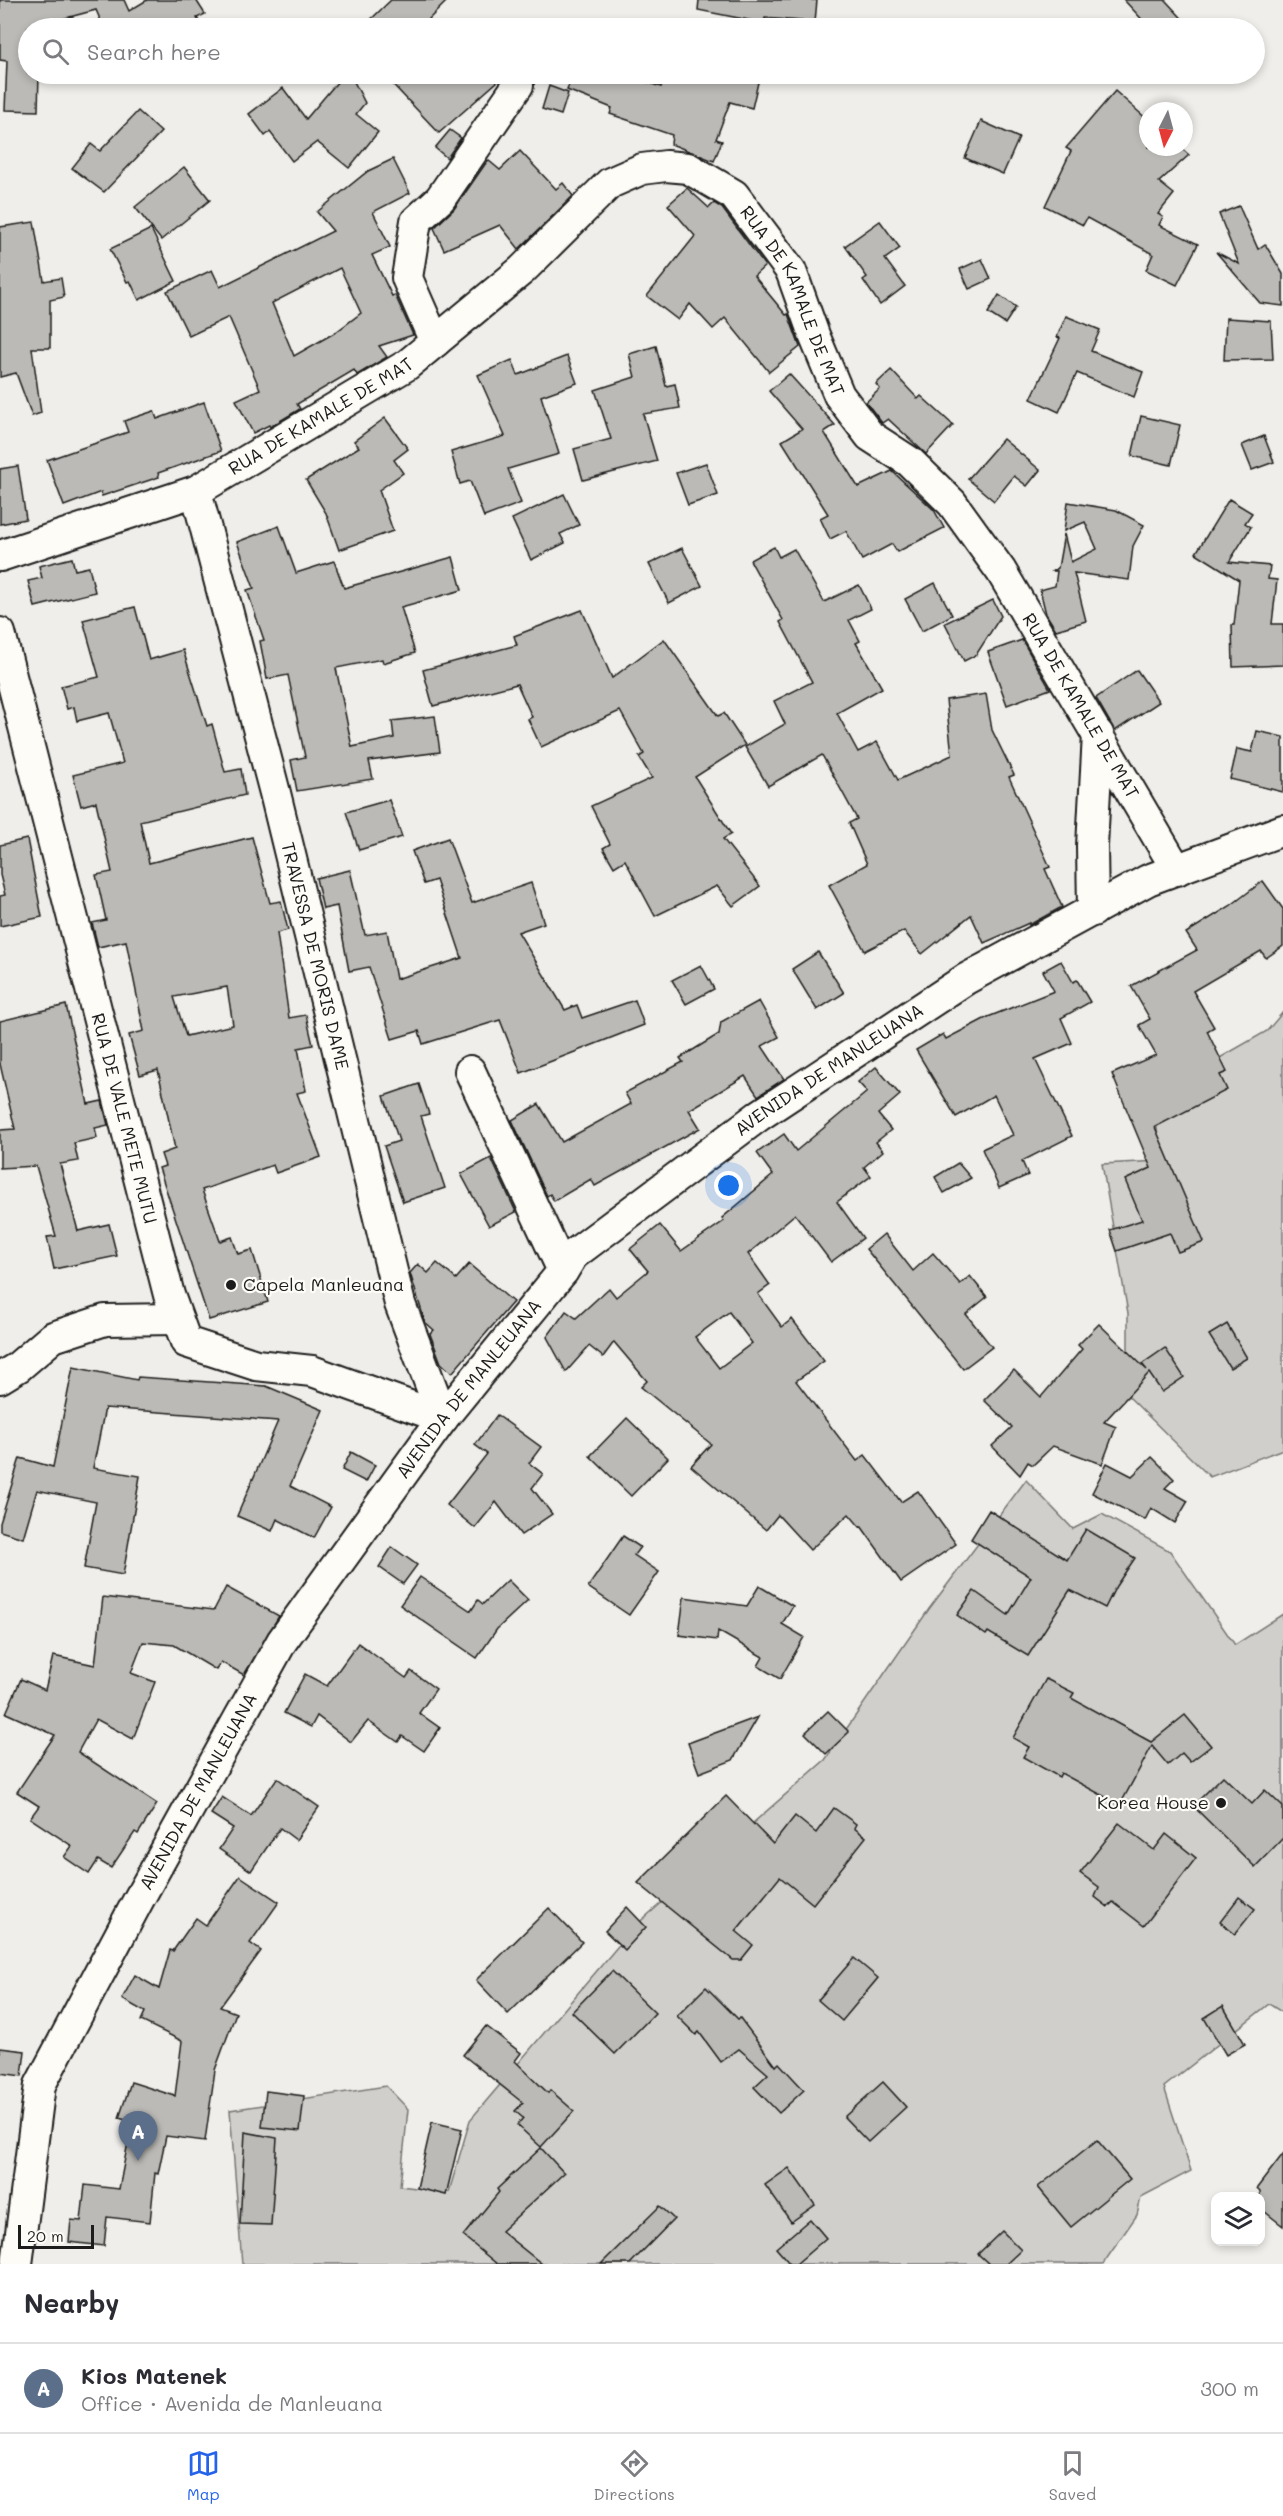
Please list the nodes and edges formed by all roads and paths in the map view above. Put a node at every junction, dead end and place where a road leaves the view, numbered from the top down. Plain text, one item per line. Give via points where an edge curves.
1 (518, 85) dead end
2 (435, 342) junction
3 (196, 491) junction
4 (0, 556) edge
5 (0, 633) edge
6 (1098, 734) junction
7 (1283, 830) edge
8 (1178, 870) junction
9 (1093, 911) junction
10 (470, 1071) dead end
11 (563, 1271) junction
12 (177, 1319) junction
13 (0, 1378) edge
14 (443, 1418) junction
15 (17, 2264) edge

1 - 2 street via 440,199 416,221 407,278
2 - 3 street, RUA DE KAMALE DE MAT via 407,365
2 - 6 street, RUA DE KAMALE DE MAT via 522,270 610,183 642,169 688,168 734,195 790,271 839,395 870,436 910,462 952,503 1001,572
3 - 4 street, RUA DE KAMALE DE MAT
3 - 14 street, TRAVESSA DE MORIS DAME via 275,793 400,1304
5 - 12 street, RUA DE VALE METE MUTU
6 - 8 street, RUA DE KAMALE DE MAT
6 - 9 street
7 - 8 street, AVENIDA DE MANLEUANA
8 - 9 street, AVENIDA DE MANLEUANA via 1148,880
9 - 11 street, AVENIDA DE MANLEUANA via 966,980 760,1115 573,1255
10 - 11 street
11 - 14 street, AVENIDA DE MANLEUANA
12 - 13 street via 105,1320 84,1326 53,1337
12 - 14 street, RUA DE VALE METE MUTU via 186,1342 256,1365 312,1371
14 - 15 street, AVENIDA DE MANLEUANA via 282,1641 40,2085

